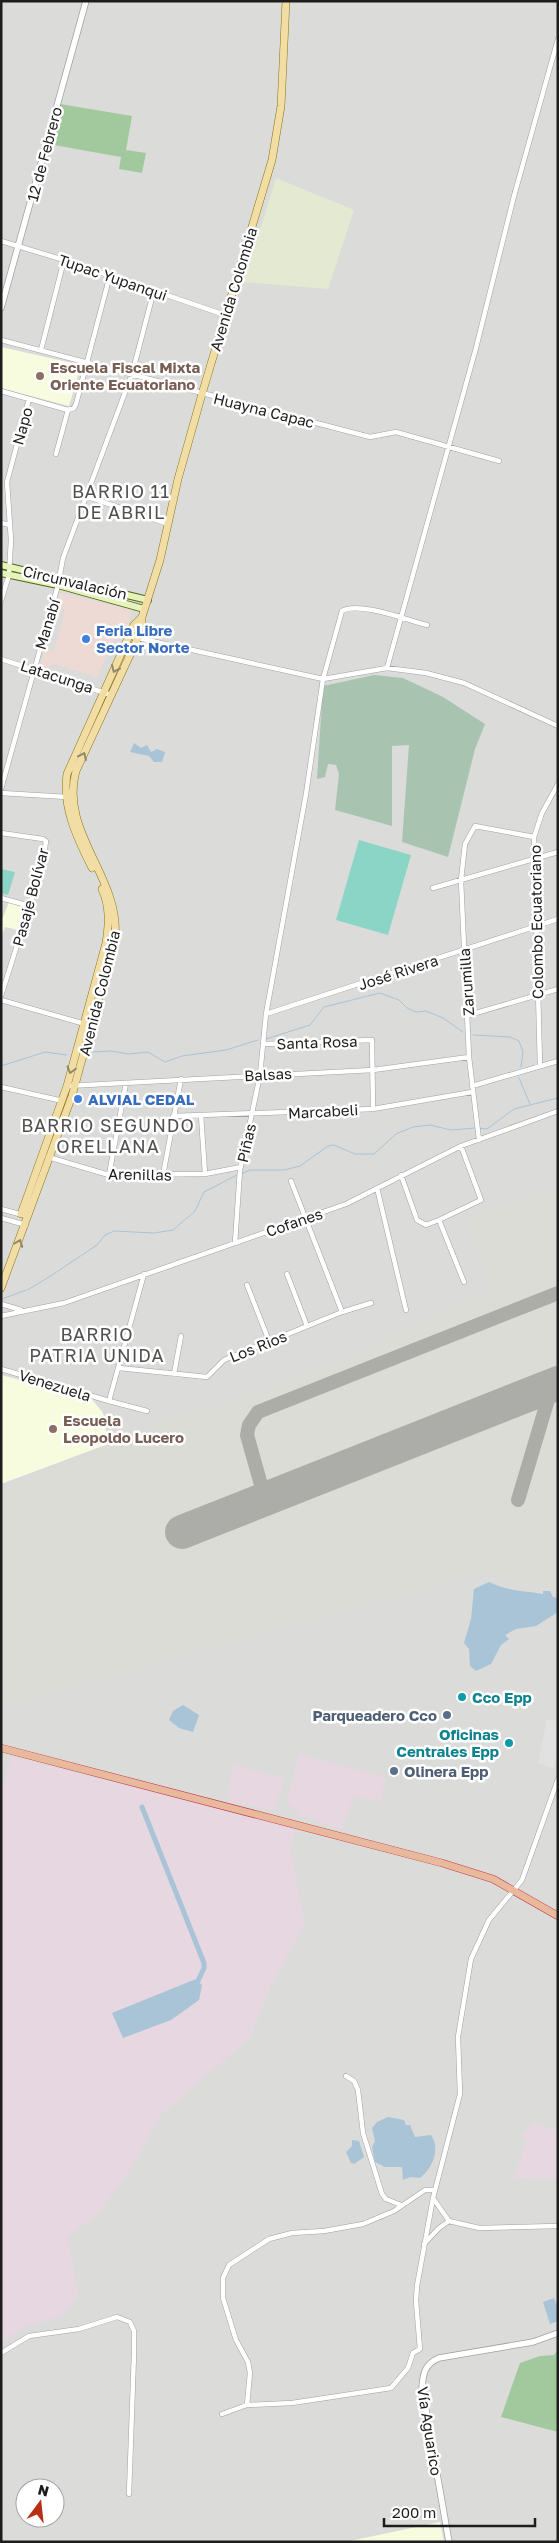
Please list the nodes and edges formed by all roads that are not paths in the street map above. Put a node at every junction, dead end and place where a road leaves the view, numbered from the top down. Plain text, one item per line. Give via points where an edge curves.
1 (86, 1) edge
2 (286, 1) edge
3 (558, 39) edge
4 (1, 241) edge
5 (18, 245) junction
6 (64, 260) junction
7 (110, 275) junction
8 (154, 290) junction
9 (3, 293) edge
10 (1, 308) edge
11 (224, 315) junction
12 (1, 340) edge
13 (40, 350) junction
14 (86, 363) junction
15 (132, 374) junction
16 (1, 391) edge
17 (202, 394) junction
18 (29, 399) junction
19 (68, 410) junction
20 (448, 446) junction
21 (56, 454) dead end
22 (499, 461) dead end
23 (1, 480) edge
24 (7, 482) junction
25 (85, 496) junction
26 (1, 523) edge
27 (168, 524) junction
28 (10, 525) junction
29 (5, 566) edge
30 (1, 574) edge
31 (9, 575) junction
32 (58, 582) junction
33 (148, 600) junction
34 (1, 601) edge
35 (143, 613) junction
36 (402, 619) junction
37 (427, 625) dead end
38 (129, 636) junction
39 (137, 638) junction
40 (1, 658) edge
41 (34, 668) junction
42 (387, 668) junction
43 (323, 679) junction
44 (108, 693) junction
45 (558, 726) edge
46 (558, 784) edge
47 (1, 789) edge
48 (1, 793) edge
49 (69, 797) junction
50 (1, 834) edge
51 (534, 837) junction
52 (558, 852) edge
53 (534, 859) junction
54 (461, 880) junction
55 (433, 888) dead end
56 (1, 898) edge
57 (30, 906) junction
58 (558, 919) edge
59 (536, 925) junction
60 (464, 951) junction
61 (558, 989) edge
62 (537, 995) junction
63 (1, 996) edge
64 (1, 1000) edge
65 (266, 1014) junction
66 (469, 1015) junction
67 (89, 1025) junction
68 (263, 1044) junction
69 (469, 1057) junction
70 (558, 1060) edge
71 (540, 1066) junction
72 (373, 1070) junction
73 (260, 1074) junction
74 (181, 1079) junction
75 (126, 1083) junction
76 (67, 1086) junction
77 (472, 1086) junction
78 (1, 1087) edge
79 (75, 1087) junction
80 (472, 1092) junction
81 (62, 1101) junction
82 (70, 1102) junction
83 (373, 1109) junction
84 (558, 1111) edge
85 (201, 1115) junction
86 (253, 1115) junction
87 (173, 1116) junction
88 (478, 1140) junction
89 (461, 1146) junction
90 (42, 1155) junction
91 (51, 1158) junction
92 (241, 1167) junction
93 (163, 1174) junction
94 (205, 1174) junction
95 (401, 1174) junction
96 (109, 1175) junction
97 (291, 1181) dead end
98 (377, 1188) junction
99 (1, 1209) edge
100 (21, 1214) junction
101 (30, 1216) junction
102 (1, 1218) edge
103 (305, 1218) junction
104 (439, 1220) junction
105 (26, 1225) junction
106 (235, 1243) junction
107 (144, 1274) junction
108 (287, 1274) dead end
109 (464, 1282) dead end
110 (246, 1285) dead end
111 (1, 1288) edge
112 (371, 1303) dead end
113 (1, 1304) edge
114 (22, 1310) junction
115 (406, 1310) dead end
116 (342, 1312) junction
117 (1, 1316) edge
118 (307, 1326) junction
119 (181, 1336) dead end
120 (270, 1341) junction
121 (1, 1368) edge
122 (119, 1368) junction
123 (174, 1374) junction
124 (109, 1401) junction
125 (147, 1411) dead end
126 (1, 1748) edge
127 (558, 1779) edge
128 (513, 1890) junction
129 (558, 1916) edge
130 (346, 2076) dead end
131 (435, 2190) junction
132 (433, 2198) junction
133 (401, 2204) junction
134 (449, 2222) junction
135 (558, 2226) edge
136 (424, 2244) junction
137 (558, 2333) edge
138 (1, 2353) edge
139 (247, 2405) junction
140 (222, 2414) dead end
141 (129, 2494) dead end
142 (449, 2542) edge

1 - 5 street, 12 de Febrero
2 - 11 main road, Avenida Colombia via 281,106 272,160
3 - 20 street
4 - 5 street, Tupac Yupanqui
5 - 6 street, Tupac Yupanqui
5 - 9 street, 12 de Febrero
6 - 7 street, Tupac Yupanqui
6 - 13 street
7 - 8 street, Tupac Yupanqui
7 - 14 street
8 - 11 street, Tupac Yupanqui
8 - 15 street, Manabí
9 - 10 street, 12 de Febrero
11 - 17 main road, Avenida Colombia
12 - 13 street, Huayna Capac
13 - 14 street, Huayna Capac
14 - 15 street, Huayna Capac
14 - 19 street via 76,404
15 - 17 street, Huayna Capac
15 - 25 street, Manabí
16 - 18 street
17 - 20 street, Huayna Capac via 370,436 396,432
17 - 27 main road, Avenida Colombia
18 - 19 street
18 - 24 street, Napo
19 - 21 street
20 - 22 street, Huayna Capac
20 - 36 street
23 - 24 street
24 - 28 street, Napo
25 - 27 street
25 - 32 street, Manabí via 62,558
26 - 28 street
27 - 33 main road, Avenida Colombia
28 - 29 street, Napo via 11,540
29 - 31 street, Napo
29 - 32 main road, Circunvalación
30 - 31 main road, Circunvalación
31 - 32 main road, Circunvalación
31 - 34 street, Napo
32 - 33 main road, Circunvalación
32 - 35 main road, Circunvalación
32 - 41 street, Manabí
33 - 35 main road, Avenida Colombia
35 - 38 main road, Avenida Colombia
35 - 39 main road, Avenida Colombia via 142,628
36 - 37 street
36 - 42 street
36 - 43 street, Piñas via 360,608 342,611
38 - 39 street
38 -> 44 main road, Avenida Colombia
39 - 43 street
39 - 44 main road, Avenida Colombia
40 - 41 street, Latacunga
41 - 44 street, Latacunga
41 - 47 street, Manabí
42 - 43 street
42 - 45 street via 426,673 464,683
43 - 65 street, Piñas via 306,794
44 - 49 main road, Avenida Colombia via 76,771
46 - 51 street, Colombo Ecuatoriano via 542,813
48 - 49 street
49 - 67 main road, Avenida Colombia via 112,898 116,925
50 - 57 street, Pasaje Bolívar via 46,842
51 - 53 street, Colombo Ecuatoriano
51 - 54 street, Zarumilla via 475,826 465,844
52 - 53 street
53 - 54 street
53 - 59 street, Colombo Ecuatoriano
54 - 55 street
54 - 60 street, Zarumilla
56 - 57 street
57 - 63 street, Pasaje Bolívar
58 - 59 street, José Rivera
59 - 60 street, José Rivera
59 - 62 street, Colombo Ecuatoriano
60 - 65 street, José Rivera
60 - 66 street, Zarumilla
61 - 62 street
62 - 66 street
62 - 71 street, Colombo Ecuatoriano
64 - 67 street
65 - 68 street, Piñas
66 - 69 street, Zarumilla
67 -> 76 main road, Avenida Colombia
67 - 79 main road, Avenida Colombia
68 - 72 street, Santa Rosa via 372,1040
68 - 73 street, Piñas
69 - 72 street, Balsas
69 - 77 street, Zarumilla
70 - 71 street
71 - 77 street
72 - 73 street, Balsas
72 - 83 street
73 - 74 street, Balsas
73 - 86 street, Piñas
74 - 75 street, Balsas
74 - 87 street
75 - 79 street, Balsas
75 - 96 street
76 - 79 street, Balsas
76 - 81 main road, Avenida Colombia
77 - 80 street, Zarumilla
78 - 81 street
79 - 82 main road, Avenida Colombia
80 - 83 street, Marcabeli
80 - 88 street, Zarumilla
81 - 82 street
81 - 90 main road, Avenida Colombia
82 - 91 main road, Avenida Colombia
83 - 86 street, Marcabeli
84 - 88 street, Cofanes
85 - 86 street, Marcabeli
85 - 87 street, Marcabeli
85 - 94 street
86 - 92 street, Piñas
87 - 93 street
88 - 89 street, Cofanes
89 - 95 street, Cofanes
89 - 104 street via 481,1200
90 - 91 street, Arenillas
90 - 100 main road, Avenida Colombia
91 - 96 street, Arenillas
91 - 101 main road, Avenida Colombia
92 - 94 street, Arenillas
92 - 106 street, Piñas
93 - 94 street, Arenillas
93 - 96 street, Arenillas
95 - 98 street, Cofanes
95 - 104 street via 417,1220 426,1225
97 - 103 street
98 - 103 street, Cofanes via 346,1204
98 - 115 street
99 - 100 street
100 - 101 street
101 - 105 main road, Avenida Colombia
102 - 105 street
103 - 106 street, Cofanes
103 - 116 street
104 - 109 street
111 -> 105 main road, Avenida Colombia
106 - 107 street, Cofanes
107 - 114 street, Cofanes via 64,1303
107 - 122 street
108 - 118 street
110 - 120 street
112 - 116 street, Los Rios
113 - 114 street, Cofanes
114 - 117 street, Cofanes
116 - 118 street, Los Rios
118 - 120 street, Los Rios
119 - 123 street
120 - 123 street, Los Rios via 224,1360 207,1377
121 - 124 street, Venezuela
122 - 123 street, Los Rios
122 - 124 street
124 - 125 street, Venezuela
126 - 128 highway via 402,1852 493,1879
127 - 128 street via 522,1880
128 - 129 highway
128 - 131 street via 489,1920 471,1959 458,2037 460,2094
130 - 133 street via 354,2081 358,2090 363,2134 382,2194 386,2199
131 - 132 street
131 - 133 street via 425,2190
132 - 134 street
132 - 136 street
133 - 139 street via 375,2220 349,2228 292,2233 269,2239 229,2265 224,2278 223,2298 236,2340 249,2367
134 - 135 street via 484,2228
134 - 136 street
136 - 139 street via 416,2301 420,2349 413,2353 408,2368 392,2388 292,2403
137 - 142 street, Vía Aguarico via 533,2342 439,2358 426,2368 422,2388
138 - 141 street via 29,2336 89,2326 117,2317 130,2322 134,2331 134,2354
139 - 140 street

